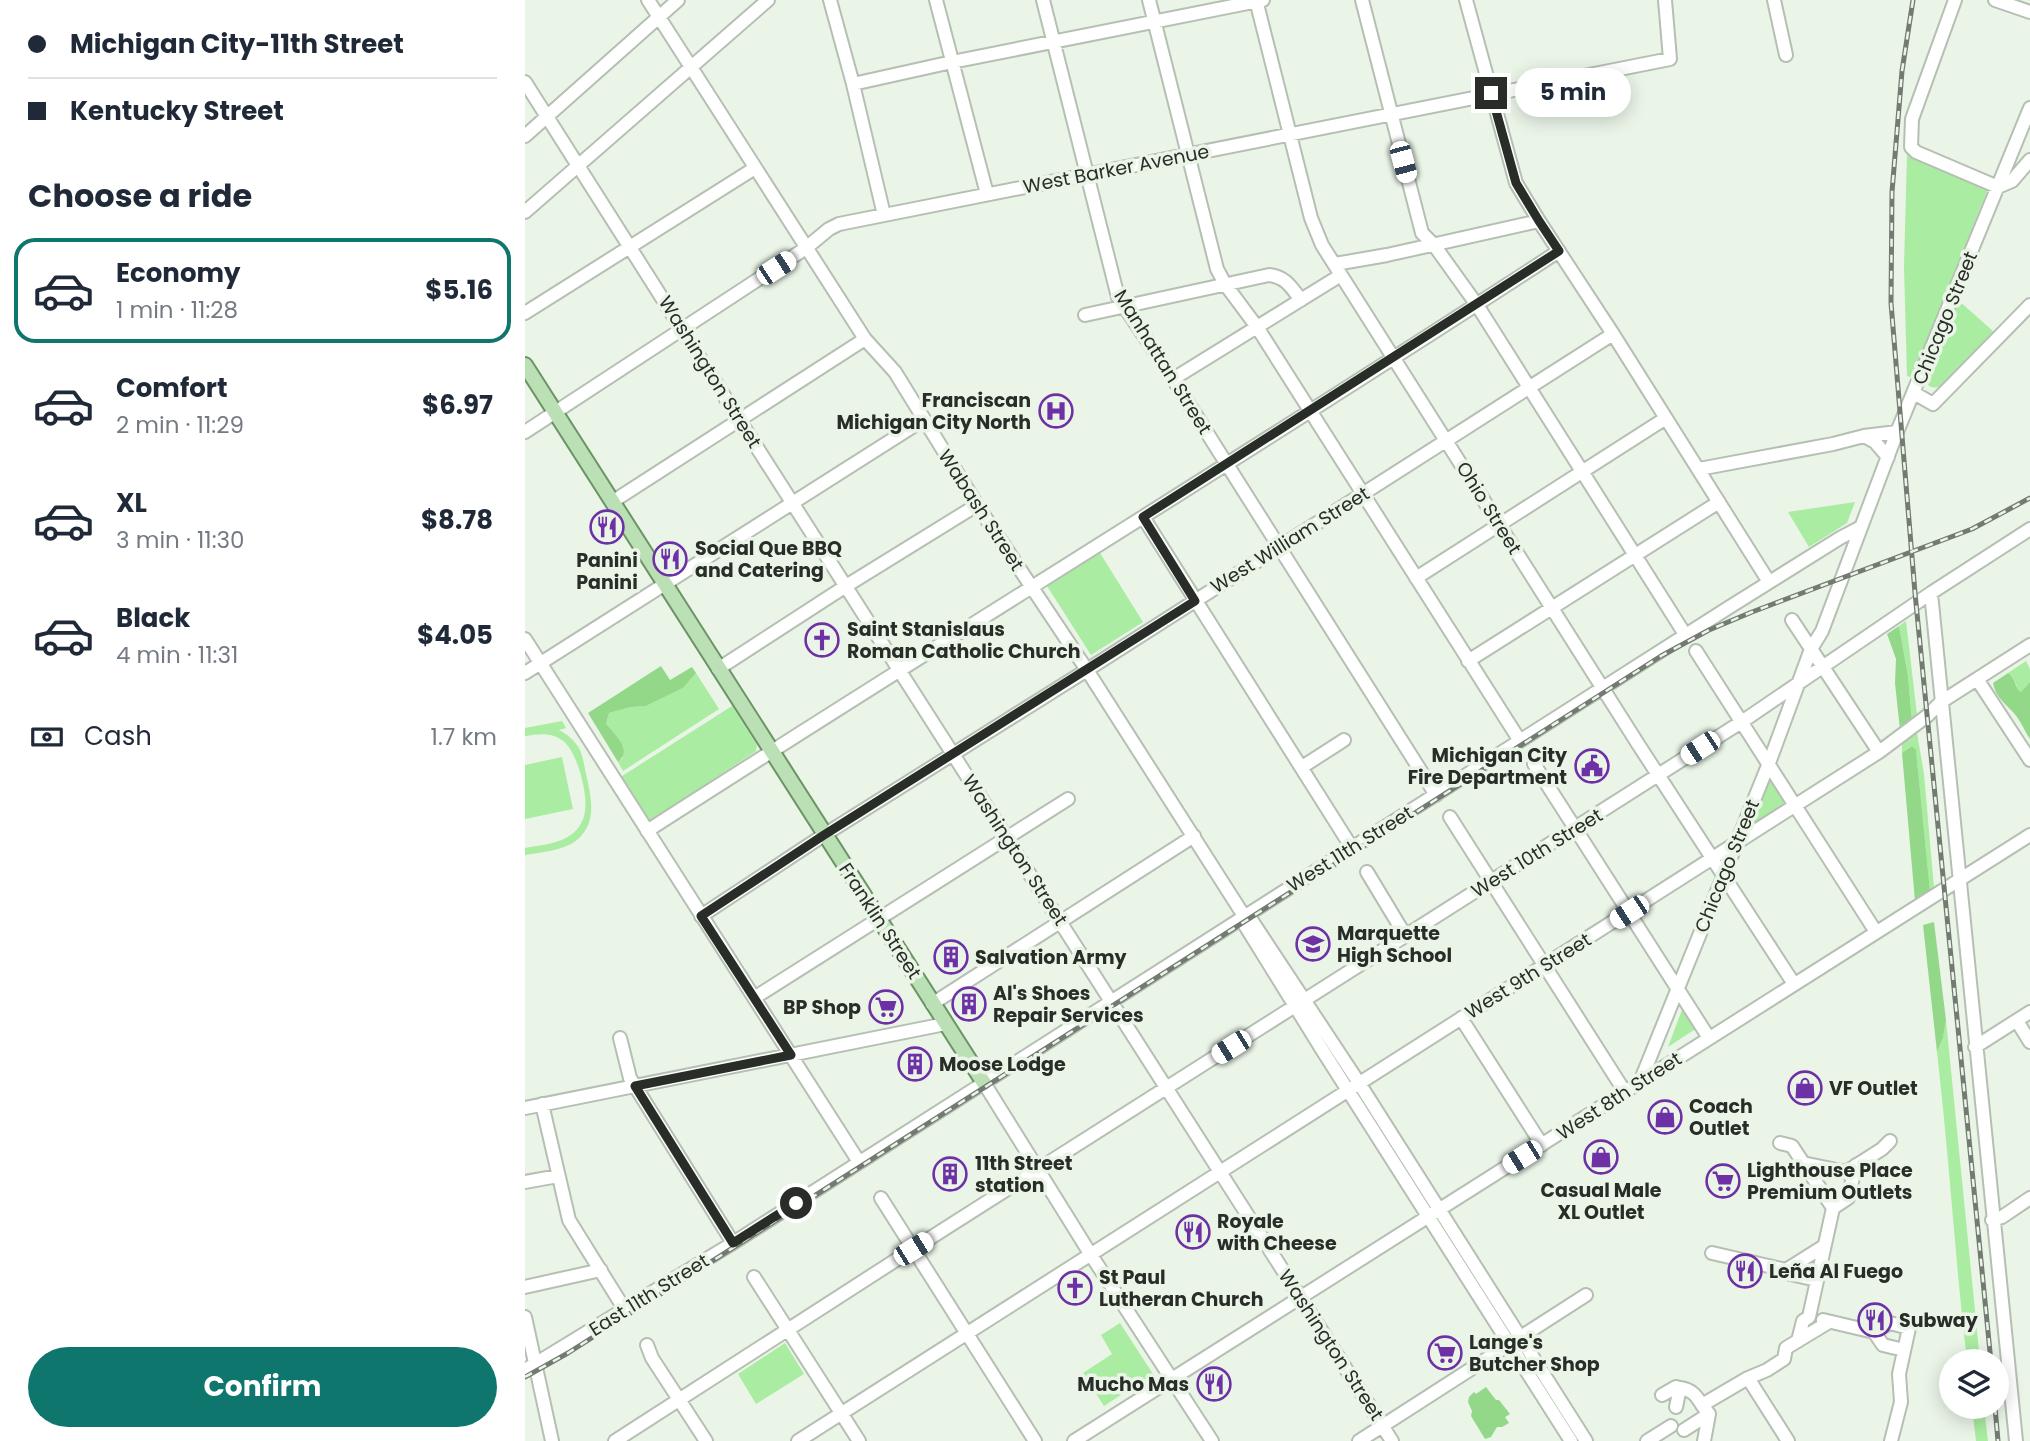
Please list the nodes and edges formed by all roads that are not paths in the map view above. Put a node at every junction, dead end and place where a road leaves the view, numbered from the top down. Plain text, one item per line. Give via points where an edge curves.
1 (648, 0) edge
2 (678, 0) edge
3 (768, 0) edge
4 (830, 0) edge
5 (936, 0) edge
6 (1043, 0) edge
7 (1149, 0) edge
8 (1258, 0) edge
9 (1362, 0) edge
10 (1466, 0) edge
11 (1665, 0) edge
12 (1774, 0) edge
13 (1955, 0) edge
14 (1995, 0) edge
15 (2030, 12) edge
16 (660, 18) junction
17 (1155, 20) junction
18 (1053, 42) junction
19 (1786, 55) dead end
20 (952, 62) junction
21 (691, 67) junction
22 (525, 82) edge
23 (853, 84) junction
24 (1491, 93) junction
25 (2030, 108) edge
26 (1390, 114) junction
27 (547, 116) junction
28 (1290, 134) junction
29 (525, 136) edge
30 (1188, 155) junction
31 (2030, 160) edge
32 (578, 166) junction
33 (755, 168) junction
34 (1086, 174) junction
35 (1998, 187) junction
36 (987, 194) junction
37 (525, 212) edge
38 (884, 215) junction
39 (1539, 221) junction
40 (1434, 245) junction
41 (630, 246) junction
42 (806, 248) junction
43 (1559, 251) junction
44 (1338, 270) junction
45 (1225, 284) junction
46 (1301, 300) junction
47 (1125, 305) junction
48 (1477, 305) junction
49 (2030, 305) edge
50 (525, 313) edge
51 (1085, 315) dead end
52 (1257, 327) junction
53 (683, 329) junction
54 (1613, 334) junction
55 (865, 339) junction
56 (1393, 357) junction
57 (525, 365) edge
58 (1173, 379) junction
59 (1529, 389) junction
60 (1914, 393) junction
61 (1310, 411) junction
62 (555, 412) junction
63 (1666, 418) junction
64 (923, 420) junction
65 (740, 421) junction
66 (525, 432) edge
67 (1897, 432) junction
68 (1864, 436) junction
69 (1447, 441) junction
70 (1888, 457) junction
71 (1226, 463) junction
72 (1699, 469) junction
73 (1582, 471) junction
74 (1363, 494) junction
75 (612, 502) junction
76 (1719, 502) junction
77 (793, 503) junction
78 (977, 505) junction
79 (1143, 517) junction
80 (1499, 524) junction
81 (1859, 528) junction
82 (2030, 529) edge
83 (1279, 547) junction
84 (1635, 554) junction
85 (1416, 578) junction
86 (1769, 582) junction
87 (665, 585) junction
88 (846, 586) junction
89 (1032, 588) junction
90 (1931, 593) junction
91 (1195, 601) junction
92 (1552, 607) junction
93 (1793, 620) dead end
94 (1686, 636) junction
95 (525, 639) edge
96 (2030, 645) edge
97 (1811, 649) junction
98 (1696, 651) dead end
99 (1468, 661) junction
100 (541, 664) junction
101 (1823, 666) junction
102 (718, 669) junction
103 (899, 670) junction
104 (1087, 670) junction
105 (525, 673) edge
106 (1977, 679) junction
107 (1797, 686) junction
108 (1602, 689) junction
109 (1941, 702) junction
110 (1742, 722) junction
111 (1344, 740) dead end
112 (1520, 741) junction
113 (771, 751) junction
114 (1879, 752) junction
115 (954, 753) junction
116 (2030, 760) edge
117 (1769, 763) junction
118 (1534, 764) dead end
119 (1302, 767) junction
120 (1658, 776) junction
121 (1436, 795) junction
122 (1068, 799) dead end
123 (1796, 806) junction
124 (1450, 817) dead end
125 (1575, 829) junction
126 (647, 831) junction
127 (824, 835) junction
128 (2030, 835) edge
129 (1194, 836) junction
130 (1007, 838) junction
131 (1735, 845) junction
132 (1352, 848) junction
133 (1713, 859) junction
134 (1367, 873) dead end
135 (1723, 874) junction
136 (1958, 880) junction
137 (1491, 882) junction
138 (1629, 912) junction
139 (701, 916) junction
140 (1244, 916) junction
141 (879, 919) junction
142 (1061, 922) junction
143 (1876, 932) junction
144 (1405, 935) junction
145 (1545, 965) junction
146 (1794, 984) junction
147 (1677, 989) junction
148 (754, 998) junction
149 (1112, 1002) junction
150 (1300, 1003) junction
151 (932, 1004) junction
152 (2030, 1012) edge
153 (1461, 1018) junction
154 (2017, 1021) junction
155 (946, 1024) junction
156 (621, 1038) dead end
157 (1709, 1038) junction
158 (2030, 1042) edge
159 (1975, 1047) junction
160 (791, 1055) junction
161 (1640, 1082) junction
162 (984, 1083) junction
163 (635, 1086) junction
164 (1353, 1087) junction
165 (1167, 1088) junction
166 (1625, 1092) junction
167 (542, 1104) junction
168 (525, 1108) edge
169 (1890, 1141) dead end
170 (1780, 1143) dead end
171 (1542, 1145) junction
172 (859, 1163) junction
173 (1804, 1163) junction
174 (1856, 1165) junction
175 (1038, 1170) junction
176 (1221, 1172) junction
177 (558, 1176) junction
178 (525, 1182) edge
179 (881, 1198) dead end
180 (2030, 1198) edge
181 (1833, 1208) junction
182 (1434, 1213) junction
183 (1992, 1220) junction
184 (733, 1243) junction
185 (1824, 1246) junction
186 (913, 1249) junction
187 (1712, 1253) dead end
188 (1091, 1255) junction
189 (601, 1269) junction
190 (1786, 1270) junction
191 (754, 1277) dead end
192 (1817, 1280) junction
193 (525, 1287) edge
194 (1586, 1295) dead end
195 (1300, 1296) junction
196 (625, 1310) junction
197 (525, 1317) edge
198 (1809, 1317) junction
199 (1829, 1322) junction
200 (788, 1329) junction
201 (1874, 1332) junction
202 (966, 1333) junction
203 (1515, 1341) junction
204 (1798, 1341) junction
205 (646, 1345) dead end
206 (1904, 1350) junction
207 (530, 1367) edge
208 (1172, 1377) junction
209 (1748, 1378) junction
210 (1680, 1388) junction
211 (1662, 1395) dead end
212 (679, 1399) junction
213 (1702, 1405) junction
214 (841, 1414) junction
215 (1383, 1426) junction
216 (552, 1441) edge
217 (615, 1441) edge
218 (706, 1441) edge
219 (798, 1441) edge
220 (859, 1441) edge
221 (1035, 1441) edge
222 (1074, 1441) edge
223 (1212, 1441) edge
224 (1359, 1441) edge
225 (1392, 1441) edge
226 (1571, 1441) edge
227 (1586, 1441) edge
228 (1647, 1441) edge
229 (1704, 1441) edge
230 (1788, 1441) edge
231 (1891, 1441) edge
232 (2015, 1441) edge

1 - 16 street, Wabash Street
2 - 16 street
3 - 21 street
4 - 23 street
5 - 20 street
6 - 18 street, Manhattan Street
7 - 17 street
8 - 17 street
8 - 28 street, Ohio Street
9 - 26 street
10 - 24 street
11 - 24 street, West Barker Avenue via 1670,59
12 - 19 street
13 - 35 street via 1912,119 1911,147
14 - 15 street
16 - 21 street, Wabash Street
16 - 27 street
17 - 18 street
17 - 30 street
18 - 20 street
18 - 34 street, Manhattan Street
20 - 23 street
20 - 36 street
21 - 32 street
21 - 33 street, Wabash Street
22 - 27 street, Washington Street
23 - 38 street
24 - 26 street, West Barker Avenue
24 - 39 street via 1516,183
25 - 35 street, Chicago Street
26 - 28 street, West Barker Avenue
26 - 40 street via 1422,233
27 - 29 street
27 - 32 street, Washington Street
28 - 30 street, West Barker Avenue
28 - 44 street, Ohio Street via 1311,218
30 - 34 street, West Barker Avenue
30 - 45 street via 1217,269
31 - 35 street via 2012,181
32 - 37 street
32 - 41 street, Washington Street
33 - 41 street
33 - 42 street, Wabash Street
34 - 36 street, West Barker Avenue
34 - 47 street, Manhattan Street via 1118,297
35 - 60 street, Chicago Street
36 - 38 street, West Barker Avenue
38 - 42 street, West Barker Avenue via 839,224
39 - 40 street
39 - 43 street
40 - 44 street
40 - 48 street
41 - 50 street
41 - 53 street, Washington Street
42 - 53 street, West Barker Avenue
42 - 55 street, Wabash Street
43 - 48 street
43 - 54 street
44 - 46 street
44 - 56 street, Ohio Street
45 - 46 street via 1278,276
45 - 47 street
45 - 52 street
46 - 52 street
47 - 51 street
47 - 58 street, Manhattan Street
48 - 56 street
48 - 59 street
49 - 60 street via 1933,404
52 - 58 street
52 - 61 street
53 - 62 street, West Barker Avenue
53 - 65 street, Washington Street
54 - 59 street, West William Street
54 - 63 street
55 - 64 street, Wabash Street via 895,372
55 - 65 street
56 - 61 street
56 - 69 street, Ohio Street
57 - 62 main road, Franklin Street
58 - 71 street, Manhattan Street
59 - 69 street, West William Street
59 - 73 street
60 - 67 street, Chicago Street
61 - 71 street
61 - 74 street
62 - 66 street, West Barker Avenue
62 - 75 main road, Franklin Street
63 - 72 street
63 - 73 street
64 - 77 street
64 - 78 street, Wabash Street
65 - 75 street
65 - 77 street, Washington Street
67 - 68 street
67 - 70 street, Chicago Street
68 - 70 street
68 - 72 street
69 - 74 street, West William Street
69 - 80 street, Ohio Street
70 - 81 street, Chicago Street
71 - 79 street
71 - 83 street, Manhattan Street
72 - 76 street
73 - 80 street
73 - 84 street
74 - 83 street, West William Street
74 - 85 street
75 - 87 main road, Franklin Street
76 - 84 street
76 - 86 street
77 - 87 street
77 - 88 street, Washington Street
78 - 88 street
78 - 89 street, Wabash Street
79 - 89 street
79 - 91 street
80 - 85 street
80 - 92 street, Ohio Street
81 - 86 street, West 11th Street
81 - 97 street, Chicago Street via 1822,631
82 - 90 street, West 10th Street
83 - 91 street, West William Street
83 - 121 street, Manhattan Street
84 - 92 street
84 - 94 street
85 - 99 street
86 - 94 street, West 11th Street
87 - 100 street
87 - 102 main road, Franklin Street
88 - 102 street
88 - 103 street, Washington Street
89 - 103 street
89 - 104 street, Wabash Street
90 - 101 street, West 10th Street
90 - 109 street
91 - 104 street, West William Street
91 - 119 street
92 - 99 street
92 - 108 street, Ohio Street
93 - 97 street
94 - 108 street, West 11th Street
95 - 100 street
96 - 106 street, West 9th Street
97 - 101 street
97 - 107 street, Chicago Street
98 - 110 street
99 - 112 street
100 - 105 street
100 - 126 street
101 - 107 street, West 10th Street
101 - 114 street
102 - 113 main road, Franklin Street
103 - 113 street
103 - 115 street, Washington Street
104 - 115 street, West William Street
104 - 129 street, Wabash Street
106 - 109 street, West 9th Street
106 - 116 street
107 - 110 street, West 10th Street
107 - 117 street, Chicago Street
108 - 112 street, West 11th Street
108 - 120 street, Ohio Street
109 - 114 street, West 9th Street
109 - 136 street
110 - 117 street
110 - 120 street, West 10th Street
111 - 119 street
112 - 121 street, West 11th Street
113 - 126 street
113 - 127 main road, Franklin Street
114 - 123 street, West 9th Street
115 - 127 street, West William Street
115 - 130 street, Washington Street
117 - 123 street
117 - 131 street, Chicago Street
118 - 125 street
119 - 132 street
120 - 125 street, West 10th Street
120 - 133 street, Ohio Street
121 - 132 street, West 11th Street
122 - 130 street
123 - 131 street, West 9th Street
123 - 143 street
124 - 137 street
125 - 137 street, West 10th Street
125 - 138 street
126 - 139 street
127 - 139 street, West William Street
127 - 141 main road, Franklin Street
128 - 136 street, West 8th Street
129 - 140 street, Wabash Street
129 - 142 street
130 - 141 street
130 - 142 street, Washington Street
131 - 133 street, West 9th Street
131 - 135 street, Chicago Street
132 - 140 street, West 11th Street
133 - 135 street, Ohio Street
133 - 138 street, West 9th Street
134 - 144 street
135 - 146 street, Ohio Street
135 - 147 street, Chicago Street
136 - 143 street, West 8th Street
136 - 159 street
137 - 144 street, West 10th Street
137 - 145 street
138 - 145 street, West 9th Street
138 - 147 street
139 - 148 street
140 - 149 street, West 11th Street
140 - 150 street, Wabash Street via 1250,918
141 - 148 street
141 - 151 main road, Franklin Street
142 - 149 street, Washington Street
142 - 151 street
143 - 146 street, West 8th Street
144 - 150 street, West 10th Street
145 - 153 street, West 9th Street
145 - 166 street
146 - 157 street, West 8th Street
147 - 157 street
147 - 161 street, Chicago Street
148 - 160 street
149 - 162 street, West 11th Street
149 - 165 street, Washington Street
150 - 164 street, Wabash Street
150 - 165 street, West 10th Street
151 - 155 main road, Franklin Street
152 - 154 street
153 - 164 street, West 9th Street
153 - 171 street
154 - 158 street
154 - 159 street
155 - 160 street
155 - 162 main road, Franklin Street
156 - 163 street
157 - 161 street, West 8th Street
159 - 183 street
160 - 163 street
160 - 172 street
161 - 166 street, West 8th Street
162 - 172 street, East 11th Street
162 - 175 street, Franklin Street
163 - 167 street
163 - 184 street
164 - 176 street, West 9th Street
164 - 182 street, Wabash Street
165 - 175 street, West 10th Street
165 - 176 street, Washington Street
166 - 171 street, West 8th Street
167 - 168 street
167 - 177 street
169 - 174 street
170 - 173 street via 1792,1146
171 - 182 street, West 8th Street
172 - 184 street, East 11th Street
173 - 174 street via 1846,1172
173 - 181 street
174 - 181 street via 1849,1198
175 - 186 street, West 10th Street
175 - 188 street, Franklin Street
176 - 188 street, West 9th Street
176 - 195 street, Washington Street
177 - 178 street
177 - 189 street via 569,1220
179 - 186 street
180 - 183 street
181 - 185 street
182 - 195 street, West 8th Street
182 - 203 street, Wabash Street
183 - 232 street
184 - 196 street, East 11th Street
185 - 190 street
185 - 192 street
186 - 200 street, West 10th Street
186 - 202 street
187 - 190 street
188 - 202 street, West 9th Street
188 - 208 street, Franklin Street
189 - 193 street
189 - 196 street
190 - 192 street
191 - 200 street
192 - 198 street
194 - 203 street
195 - 208 street, West 8th Street
195 - 215 street, Washington Street
196 - 207 street, East 11th Street
197 - 207 street
198 - 199 street
198 - 204 street via 1803,1321
199 - 201 street
199 - 204 street
200 - 212 street, West 10th Street
200 - 214 street
201 - 206 street via 1883,1345
201 - 206 street via 1890,1323 1909,1328
202 - 214 street, West 9th Street
202 - 221 street
203 - 215 street
203 - 226 street, Wabash Street
203 - 227 street, Wabash Street
204 - 209 street via 1786,1348 1784,1359
205 - 212 street
206 - 231 street via 1899,1374 1901,1402
207 - 216 street
208 - 222 street, West 8th Street
208 - 223 street, Franklin Street
209 - 213 street
209 - 230 street
210 - 211 street
210 - 213 street via 1689,1389
210 - 213 street via 1674,1408
212 - 217 street, West 10th Street
212 - 218 street
213 - 228 street via 1677,1428
213 - 229 street
214 - 219 street, West 9th Street
214 - 220 street
215 - 224 street
215 - 225 street, Washington Street

